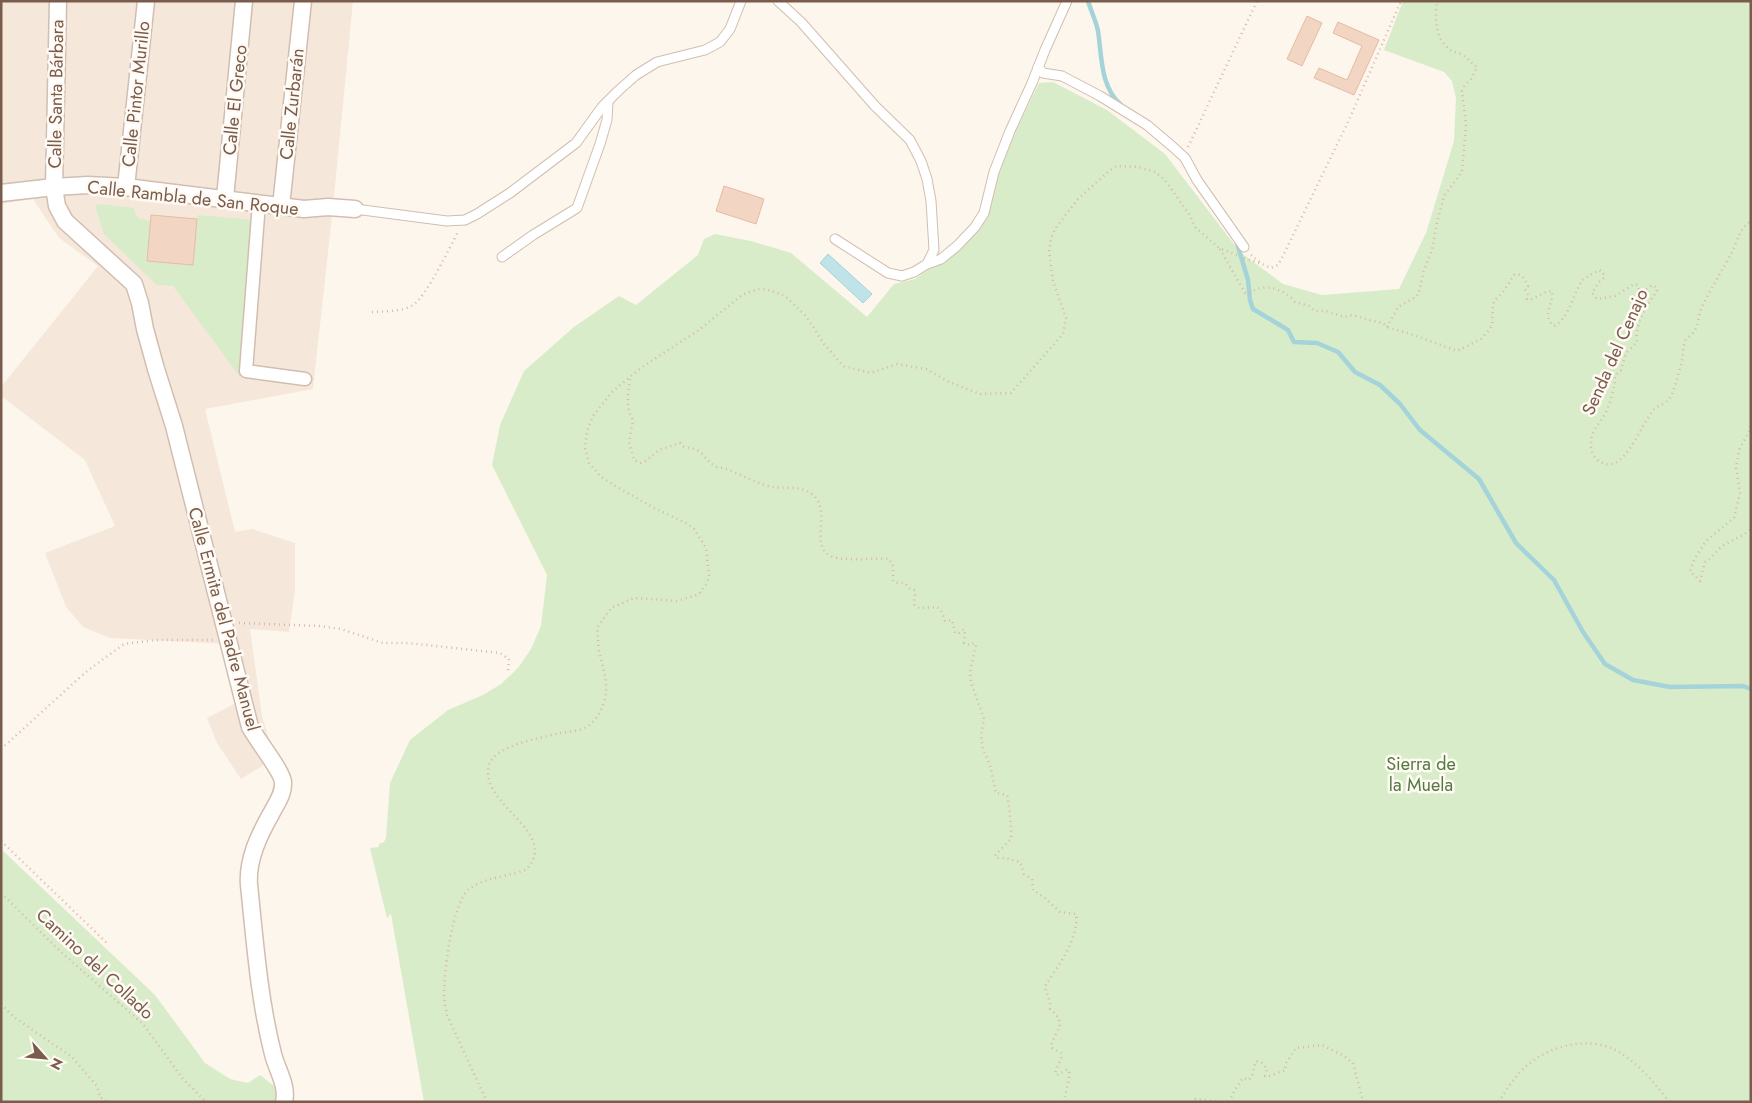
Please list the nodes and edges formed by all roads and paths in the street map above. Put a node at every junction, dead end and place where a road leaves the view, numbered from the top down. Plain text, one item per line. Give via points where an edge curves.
1 (58, 1) edge
2 (146, 1) edge
3 (245, 1) edge
4 (249, 1) edge
5 (303, 1) edge
6 (741, 1) edge
7 (778, 1) edge
8 (1067, 1) edge
9 (1257, 1) edge
10 (1401, 1) edge
11 (1437, 1) edge
12 (1038, 67) junction
13 (608, 101) junction
14 (1185, 158) junction
15 (54, 187) junction
16 (126, 187) junction
17 (1, 193) edge
18 (225, 198) junction
19 (259, 203) junction
20 (281, 206) junction
21 (355, 209) joint
22 (465, 220) junction
23 (1751, 220) edge
24 (835, 238) dead end
25 (1244, 246) joint
26 (502, 257) dead end
27 (927, 264) junction
28 (372, 312) dead end
29 (1387, 327) junction
30 (630, 378) junction
31 (305, 379) dead end
32 (1751, 421) edge
33 (1751, 529) edge
34 (225, 623) junction
35 (229, 640) junction
36 (508, 671) dead end
37 (1, 749) edge
38 (1, 841) edge
39 (1, 893) edge
40 (109, 945) dead end
41 (1, 1004) edge
42 (107, 1102) edge
43 (206, 1102) edge
44 (284, 1102) edge
45 (487, 1102) edge
46 (1065, 1102) edge
47 (1191, 1102) edge
48 (1222, 1102) edge
49 (1230, 1102) edge
50 (1363, 1102) edge
51 (1499, 1102) edge
52 (1669, 1102) edge

1 - 15 street, Calle Santa Bárbara
2 - 16 street, Calle Pintor Murillo
3 - 4 street
3 - 18 street, Calle El Greco
5 - 20 street, Calle Zurbarán
6 - 13 lane via 730,29 720,42 705,50 657,62 636,75
7 - 27 lane via 910,140 921,161 931,202 934,250
8 - 12 lane
9 - 14 path
10 - 25 path via 1349,120 1281,261 1271,268 1254,259
11 - 29 path via 1436,17 1444,44 1477,67 1462,90 1466,125 1463,164 1459,177 1444,196 1419,292 1398,308
12 - 14 lane via 1043,73 1062,76 1100,96 1147,125
12 - 27 lane via 994,172 984,213 957,246
13 - 22 lane via 576,143 494,204
13 - 26 lane via 607,120 577,208
14 - 25 lane
15 - 16 street, Calle Rambla de San Roque
15 - 17 street, Calle Rambla de San Roque
15 - 34 street, Calle Ermita del Padre Manuel via 57,206 65,221 134,284
16 - 18 street, Calle Rambla de San Roque
18 - 19 street, Calle Rambla de San Roque
19 - 20 street, Calle Rambla de San Roque
19 - 31 street via 246,371
20 - 21 street, Calle Rambla de San Roque via 304,210 328,207
21 - 22 lane via 447,221
22 - 28 path via 429,285 414,304
23 - 29 path, Senda del Cenajo via 1741,231 1732,254 1712,287 1699,313 1694,333 1686,340 1670,398 1652,412 1619,461 1607,465 1593,454 1590,444 1595,426 1606,413 1615,388 1615,376 1621,370 1626,353 1637,342 1642,316 1657,288 1652,285 1644,291 1634,284 1615,296 1598,299 1592,293 1604,278 1600,270 1582,280 1568,312 1554,326 1550,322 1548,308 1552,291 1527,299 1527,282 1517,274 1494,301 1489,330 1481,340 1456,351
24 - 27 lane via 888,273 902,276
29 - 30 path, Senda del Cenajo via 1353,315 1344,317 1315,311 1278,290 1266,287 1246,293 1219,248 1195,227 1165,180 1155,172 1139,167 1116,166 1078,199 1050,239 1054,281 1066,327 1064,334 1011,393 980,394 926,369 896,364 871,373 843,366 806,316 785,296 766,289 742,295 700,330
30 - 45 path via 613,391 593,416 585,449 589,463 601,477 694,529 706,548 709,575 699,594 678,600 634,598 611,608 597,628 606,692 594,720 580,730 512,746 490,763 488,776 491,787 526,829 537,851 527,869 475,884 468,890 461,898 448,949 444,1004
30 - 46 path via 627,403 633,420 629,442 634,460 641,463 659,450 680,443 695,449 718,467 740,476 768,486 802,488 814,495 820,505 826,554 837,558 889,558 893,566 893,581 905,583 916,593 914,606 937,606 945,621 952,620 955,633 964,629 964,643 976,645 970,671 984,719 982,749 990,765 996,792 1007,795 1012,835 995,856 1020,862 1024,874 1032,879 1033,890 1060,912 1076,914 1071,940 1046,986 1050,1009 1060,1024 1051,1046 1062,1056 1054,1073 1057,1075 1070,1070
32 - 33 path via 1739,450 1736,468 1740,493 1734,518 1706,541 1690,571 1700,582 1705,562 1713,558 1720,548
34 - 35 street, Calle Ermita del Padre Manuel
34 - 36 path via 320,626 342,629 383,643 500,654 508,659
35 - 37 path via 155,640 124,644 87,671
35 - 44 street, Calle Ermita del Padre Manuel via 250,727 283,782 281,795 258,839 249,882 261,995 283,1082
38 - 40 path, Camino del Collado
39 - 43 path, Camino del Collado via 61,952 143,1024 182,1079
41 - 42 path via 72,1057
47 - 48 path via 1194,1099
49 - 50 path via 1243,1078 1248,1080 1252,1075 1256,1061 1267,1069 1265,1076 1271,1077 1285,1071 1296,1048 1322,1045 1353,1063
51 - 52 path via 1529,1063 1547,1051 1580,1043 1616,1050 1639,1067

